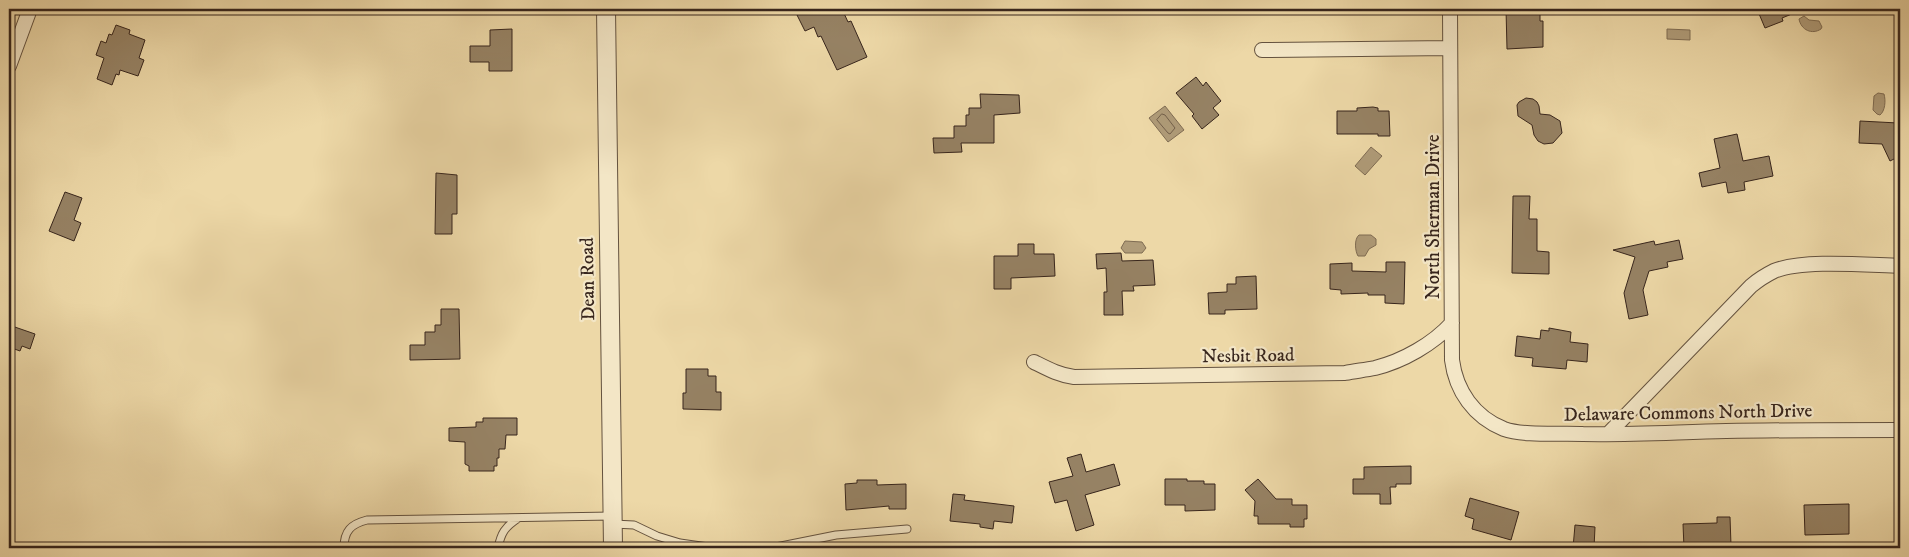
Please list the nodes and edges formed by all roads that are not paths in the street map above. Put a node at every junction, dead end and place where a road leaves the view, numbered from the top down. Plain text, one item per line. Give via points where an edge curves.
1 (30, 9) edge
2 (606, 9) edge
3 (1450, 9) edge
4 (1450, 48) junction
5 (1262, 50) dead end
6 (9, 66) edge
7 (1900, 266) edge
8 (1452, 323) junction
9 (1034, 362) dead end
10 (1481, 415) joint
11 (1900, 430) edge
12 (1608, 434) junction
13 (518, 518) junction
14 (612, 520) junction
15 (908, 529) dead end
16 (344, 548) edge
17 (498, 548) edge
18 (613, 548) edge
19 (715, 548) edge
20 (757, 548) edge

1 - 6 street
2 - 14 street, Dean Road
3 - 4 street, North Sherman Drive
4 - 5 street
4 - 8 street, North Sherman Drive
7 - 12 street via 1799,265 1767,274 1751,286
8 - 9 street, Nesbit Road via 1438,337 1406,356 1376,368 1345,373 1074,377 1047,370
8 - 10 street, North Sherman Drive via 1452,360 1456,379 1464,396
10 - 12 street, Delaware Commons North Drive via 1503,428 1522,432
11 - 12 street, Delaware Commons North Drive
13 - 14 lane
13 - 16 lane via 367,520 348,529
13 - 17 lane via 505,526
14 - 18 street, Dean Road
14 - 19 lane via 680,543
15 - 20 lane via 836,535

